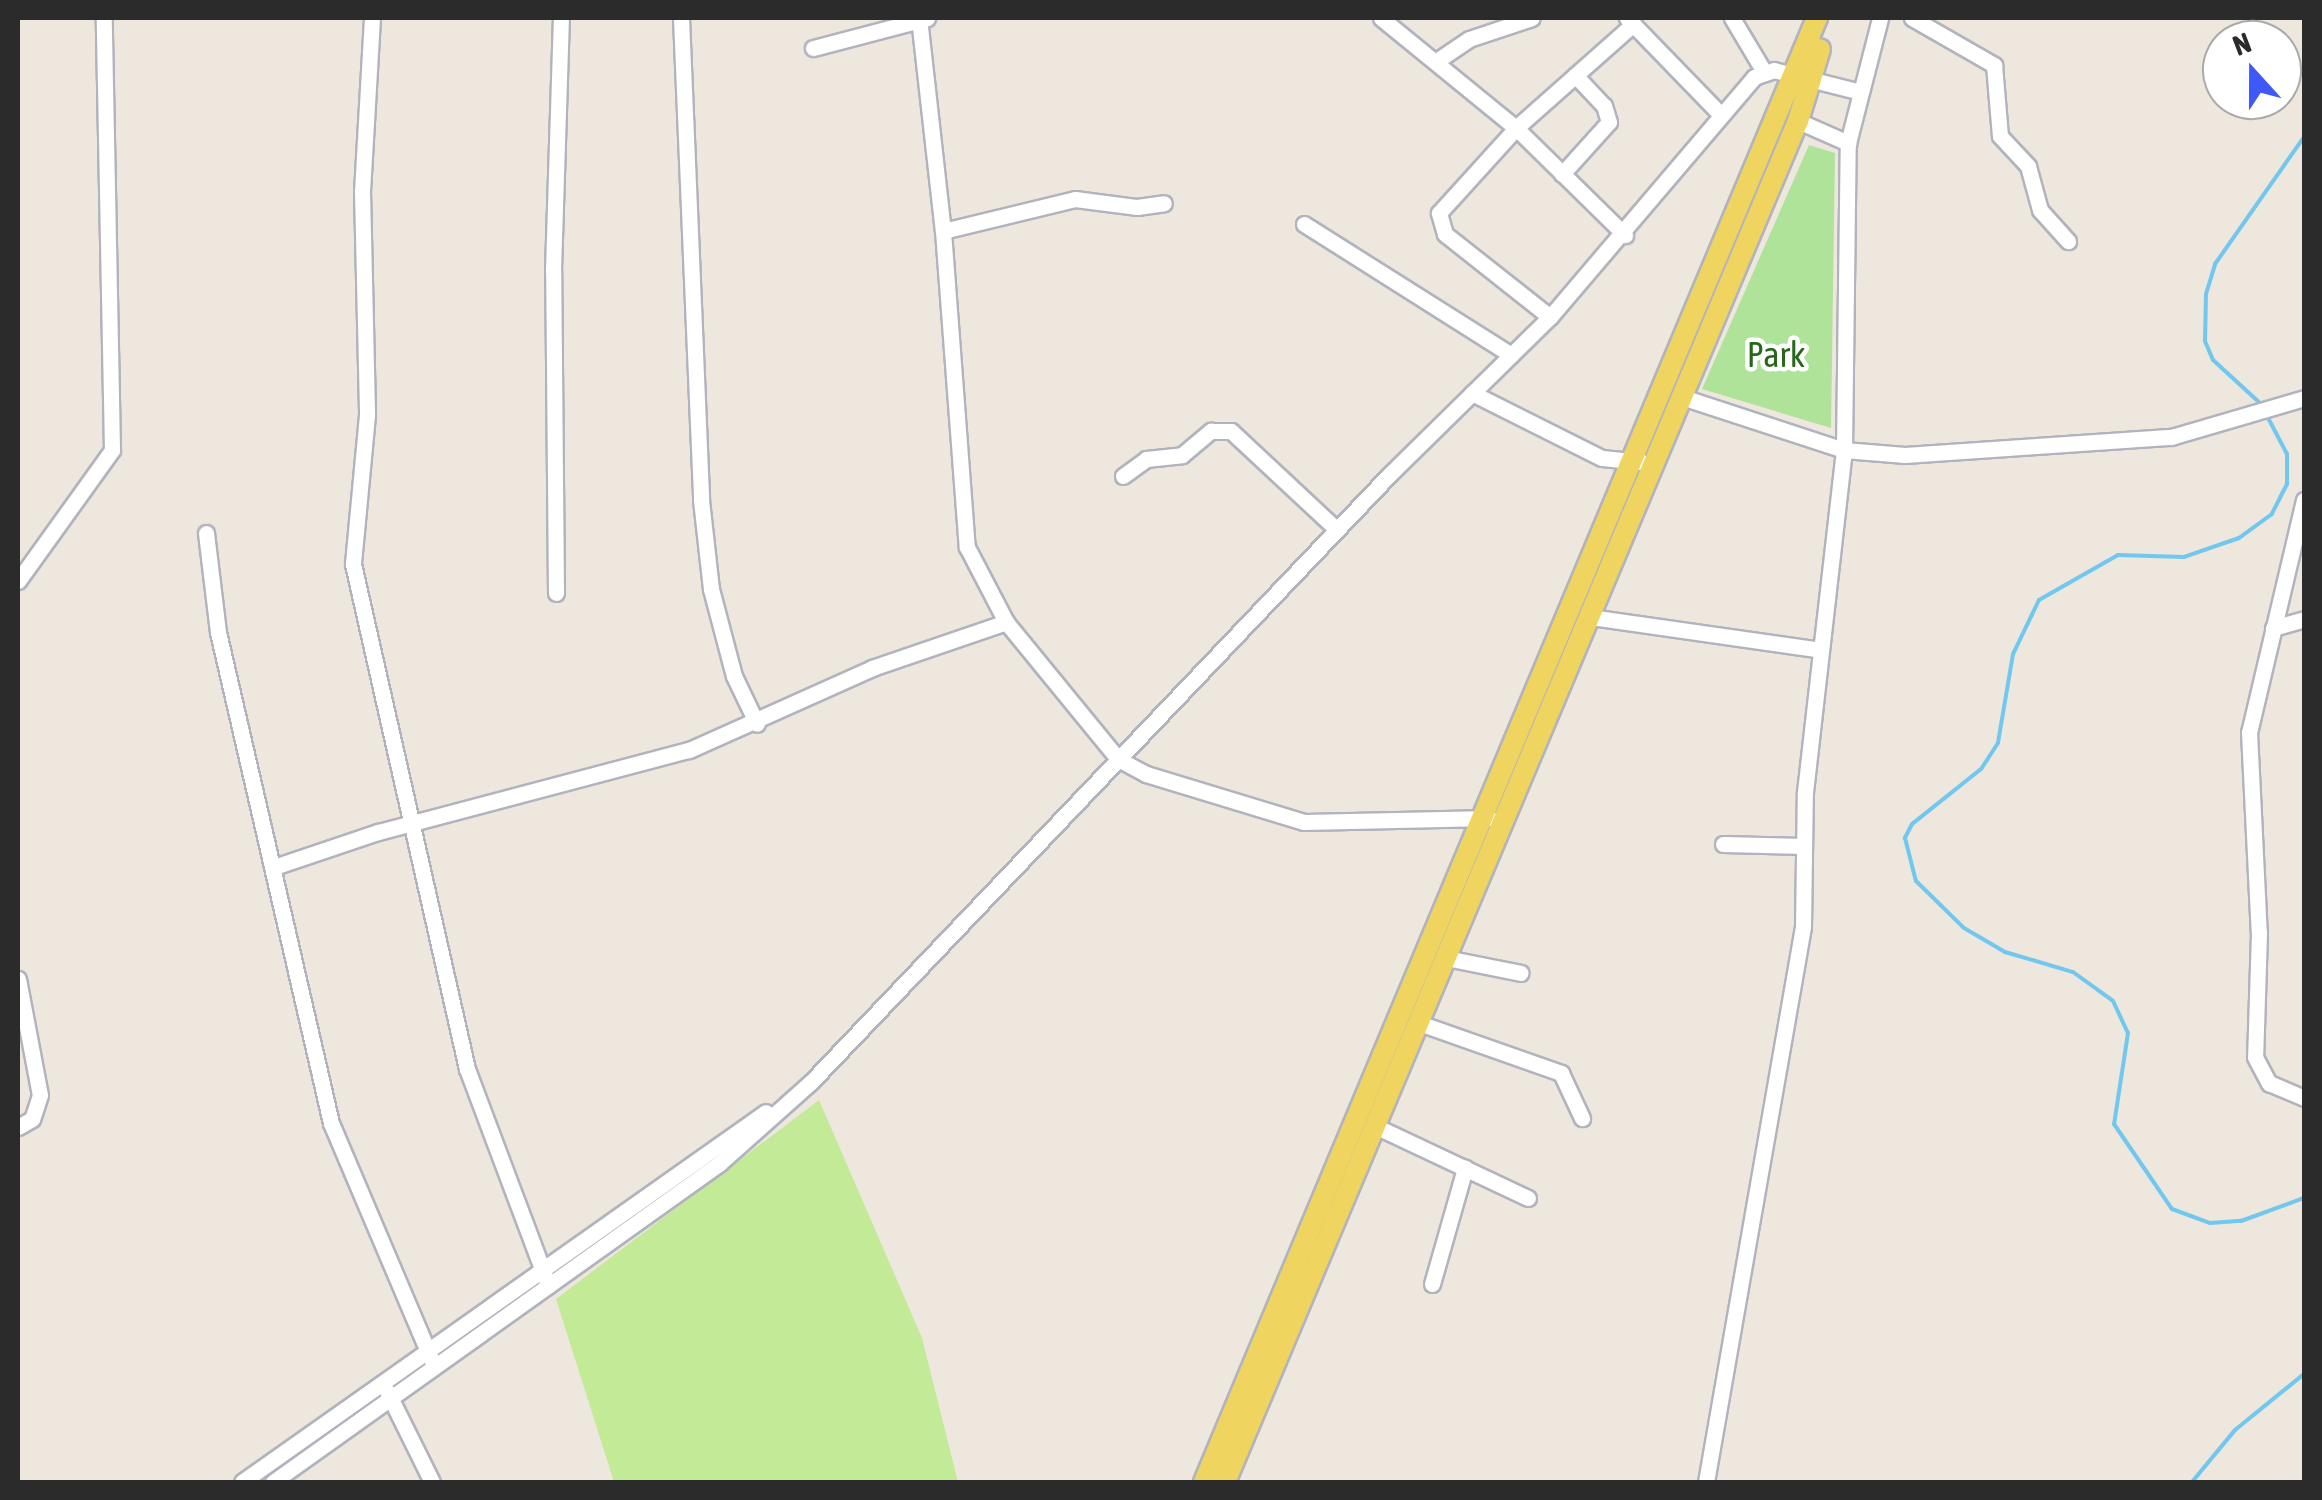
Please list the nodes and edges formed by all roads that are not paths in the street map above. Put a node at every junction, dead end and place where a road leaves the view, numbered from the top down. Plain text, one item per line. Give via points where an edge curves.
1 (104, 18) edge
2 (372, 18) edge
3 (561, 18) edge
4 (681, 18) edge
5 (922, 18) edge
6 (1381, 18) edge
7 (1532, 18) edge
8 (1732, 18) edge
9 (1817, 18) edge
10 (1829, 18) edge
11 (1880, 18) edge
12 (1912, 18) edge
13 (1630, 21) edge
14 (814, 48) dead end
15 (1438, 60) junction
16 (1763, 70) junction
17 (1575, 74) junction
18 (1804, 77) junction
19 (1857, 91) junction
20 (1719, 113) junction
21 (1798, 121) junction
22 (1516, 128) junction
23 (1848, 143) junction
24 (1562, 174) junction
25 (1164, 203) dead end
26 (1304, 224) dead end
27 (944, 231) junction
28 (1626, 235) junction
29 (2068, 241) dead end
30 (1550, 316) junction
31 (1511, 355) junction
32 (1472, 393) junction
33 (1682, 397) junction
34 (2296, 401) edge
35 (1844, 450) junction
36 (1631, 460) junction
37 (1654, 464) junction
38 (1123, 476) dead end
39 (2304, 500) edge
40 (1337, 530) junction
41 (206, 533) dead end
42 (18, 581) edge
43 (556, 593) dead end
44 (1590, 617) junction
45 (2304, 618) edge
46 (1006, 622) junction
47 (2272, 628) junction
48 (1821, 650) junction
49 (757, 724) junction
50 (1118, 759) junction
51 (1482, 816) junction
52 (1504, 822) junction
53 (409, 824) junction
54 (1723, 844) dead end
55 (1804, 846) junction
56 (278, 866) junction
57 (1446, 958) junction
58 (1521, 974) dead end
59 (18, 979) edge
60 (1419, 1023) junction
61 (811, 1082) junction
62 (2304, 1098) edge
63 (1582, 1118) dead end
64 (1375, 1126) junction
65 (18, 1127) edge
66 (1465, 1168) junction
67 (1528, 1198) dead end
68 (541, 1270) junction
69 (1432, 1284) dead end
70 (548, 1286) junction
71 (431, 1359) junction
72 (387, 1391) junction
73 (242, 1482) edge
74 (273, 1482) edge
75 (432, 1482) edge
76 (1204, 1482) edge
77 (1225, 1482) edge
78 (1706, 1482) edge

1 - 42 street via 112,450
2 - 53 street via 362,190 367,415 353,564
3 - 43 street via 553,270
4 - 49 street via 701,500 711,589 734,676
5 - 14 street
5 - 27 street
6 - 15 street
7 - 15 street via 1469,39
8 - 16 street
9 - 18 main road
10 - 18 main road
11 - 19 street
12 - 29 street via 1994,65 2000,136 2028,166 2040,210
13 - 17 street
13 - 20 street
15 - 22 street
16 - 18 street
16 - 20 street
17 - 22 street
17 - 24 street via 1610,122
18 - 19 street
18 - 21 main road
18 - 36 main road
19 - 23 street
20 - 28 street
21 - 23 street
21 - 33 main road
22 - 24 street
22 - 30 street via 1442,207 1438,224
23 - 35 street
24 - 28 street
25 - 27 street via 1137,207 1075,199
26 - 31 street
27 - 46 street via 967,547
28 - 30 street
30 - 31 street
31 - 32 street
32 - 36 street via 1566,443 1602,458
32 - 40 street
33 - 35 street
33 - 37 main road
34 - 35 street via 2171,437 1987,454
35 - 48 street
36 - 37 street
36 - 51 main road
37 - 44 main road
38 - 40 street via 1146,459 1182,455 1211,431 1231,431
39 - 47 street
40 - 50 street
41 - 56 street via 218,632
44 - 48 street
44 - 52 main road
45 - 47 street
46 - 49 street via 872,668
46 - 50 street
47 - 62 street via 2249,732 2258,913 2254,1043 2259,1071 2269,1083
48 - 55 street
49 - 53 street via 688,750
50 - 51 street via 1260,813 1304,822
50 - 61 street
51 - 52 street
51 - 76 main road
52 - 57 main road
53 - 56 street
53 - 68 street via 467,1069
54 - 55 street
55 - 78 street via 1802,927
56 - 71 street via 331,1123
57 - 58 street
57 - 60 main road
59 - 65 street via 40,1095 38,1109
60 - 63 street via 1561,1073
60 - 64 main road
61 - 68 street via 664,1178
61 - 70 street via 720,1162
64 - 66 street
64 - 77 main road
66 - 67 street
66 - 69 street
68 - 70 street
68 - 71 street
70 - 71 street
71 - 72 street
72 - 73 street
72 - 74 street
72 - 75 street

